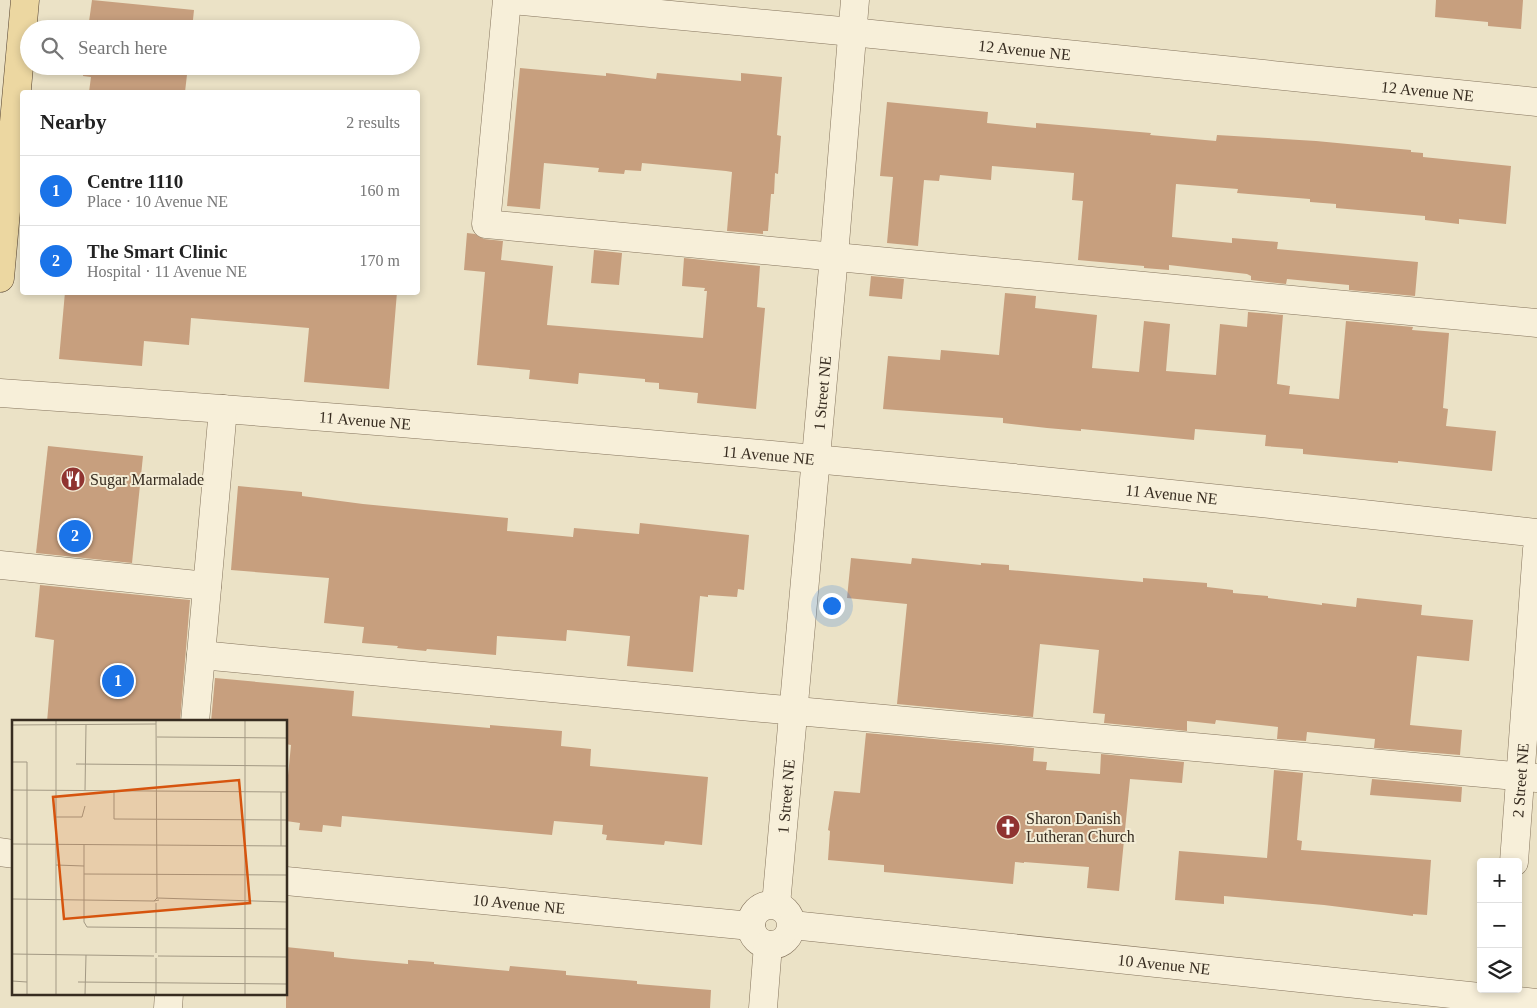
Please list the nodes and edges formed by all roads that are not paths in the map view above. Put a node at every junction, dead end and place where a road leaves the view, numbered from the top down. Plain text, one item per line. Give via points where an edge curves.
1 (25, 0) edge
2 (507, 0) edge
3 (512, 0) edge
4 (854, 0) edge
5 (24, 20) edge
6 (852, 32) junction
7 (21, 75) edge
8 (20, 90) edge
9 (20, 95) edge
10 (1537, 102) edge
11 (16, 171) edge
12 (834, 256) junction
13 (0, 278) edge
14 (1537, 323) edge
15 (0, 393) edge
16 (223, 409) junction
17 (816, 458) junction
18 (1537, 533) edge
19 (1537, 549) edge
20 (0, 565) edge
21 (207, 586) junction
22 (201, 655) junction
23 (794, 711) junction
24 (195, 720) edge
25 (1529, 777) edge
26 (1515, 858) edge
27 (288, 881) edge
28 (784, 915) junction
29 (759, 935) junction
30 (1503, 999) edge
31 (1537, 1003) edge
32 (763, 1008) edge

1 - 5 main road
2 - 12 street via 486,224
3 - 6 street, 12 Avenue NE
4 - 6 street, 1 Street NE
6 - 10 street, 12 Avenue NE
6 - 12 street, 1 Street NE
7 - 8 main road
9 - 11 main road
11 - 13 main road
12 - 14 street
12 - 17 street, 1 Street NE
15 - 16 street, 11 Avenue NE
16 - 17 street, 11 Avenue NE
16 - 21 street
17 - 18 street, 11 Avenue NE
17 - 23 street, 1 Street NE
19 - 25 street, 2 Street NE
20 - 21 street
21 - 22 street
22 - 23 street
22 - 24 street
23 - 25 street
23 - 28 street, 1 Street NE
25 - 26 street, 2 Street NE
27 - 29 street, 10 Avenue NE
28 - 29 street via 790,933 784,940 776,945
28 - 29 street via 769,904 762,906 752,917
28 - 30 street, 10 Avenue NE
29 - 32 street
30 - 31 street, 10 Avenue NE

